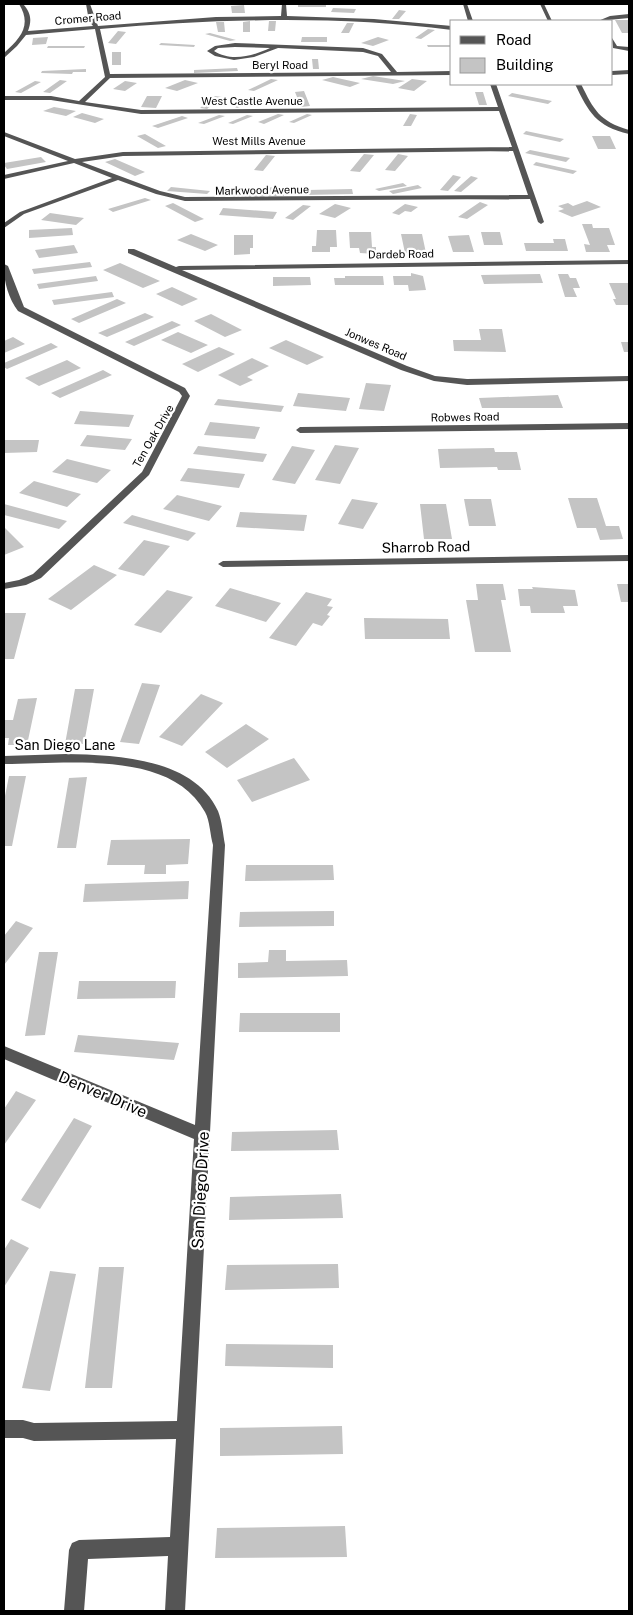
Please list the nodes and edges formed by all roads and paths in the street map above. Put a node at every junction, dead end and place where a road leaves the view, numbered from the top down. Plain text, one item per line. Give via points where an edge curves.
1 (21, 4) edge
2 (88, 4) edge
3 (284, 4) edge
4 (465, 4) edge
5 (542, 4) edge
6 (629, 16) edge
7 (284, 17) junction
8 (471, 20) edge
9 (550, 20) edge
10 (603, 20) edge
11 (97, 28) junction
12 (450, 28) edge
13 (26, 33) junction
14 (613, 42) edge
15 (276, 47) junction
16 (629, 49) edge
17 (4, 56) edge
18 (629, 72) edge
19 (450, 73) edge
20 (613, 73) edge
21 (396, 74) junction
22 (108, 76) junction
23 (493, 85) edge
24 (579, 85) edge
25 (4, 98) edge
26 (81, 102) junction
27 (502, 110) junction
28 (629, 132) edge
29 (4, 134) edge
30 (516, 149) junction
31 (73, 162) junction
32 (4, 177) edge
33 (117, 178) junction
34 (532, 197) junction
35 (541, 222) dead end
36 (4, 226) edge
37 (131, 251) dead end
38 (629, 262) edge
39 (4, 266) edge
40 (174, 268) junction
41 (629, 379) edge
42 (629, 426) edge
43 (300, 430) dead end
44 (629, 558) edge
45 (223, 564) dead end
46 (4, 586) edge
47 (4, 760) edge
48 (183, 780) joint
49 (4, 1052) edge
50 (203, 1135) junction
51 (4, 1428) edge
52 (186, 1430) junction
53 (179, 1546) junction
54 (74, 1611) edge
55 (175, 1611) edge

1 - 13 street via 27,13
2 - 11 street via 89,14
3 - 7 street
4 - 8 street
5 - 9 street
6 - 10 street
7 - 11 street, Cromer Road via 188,20
7 - 12 street, Cromer Road
11 - 13 street, Cromer Road
11 - 22 street
13 - 17 street
14 - 16 street via 615,47
15 - 15 street via 235,45 210,51 215,56 244,58 265,54
15 - 21 street via 370,51 381,56
18 - 20 street
19 - 21 street, Beryl Road
21 - 22 street, Beryl Road
22 - 26 street
23 - 27 street
24 - 28 street via 595,116 605,124
25 - 26 street, West Castle Avenue
26 - 27 street, West Castle Avenue via 141,112
27 - 30 street
29 - 31 street, Markwood Avenue
30 - 31 street, West Mills Avenue via 150,152
30 - 34 street
31 - 32 street, West Mills Avenue
31 - 33 street, Markwood Avenue
33 - 34 street, Markwood Avenue via 171,197 196,200
33 - 36 street via 22,213
34 - 35 street
37 - 40 street, Jonwes Road
38 - 40 street, Dardeb Road
39 - 46 street, Ten Oak Drive via 17,304 23,311 182,390 186,396 146,473 37,576
40 - 41 street, Jonwes Road via 434,378 467,382
42 - 43 street, Robwes Road
44 - 45 street, Sharrob Road
47 - 48 street, San Diego Lane via 113,759 157,768
48 - 50 street, San Diego Drive via 208,805 219,837
49 - 50 street, Denver Drive
50 - 52 street, San Diego Drive
51 - 52 street via 23,1428 34,1432
52 - 53 street, San Diego Drive
53 - 54 street via 79,1550
53 - 55 street, San Diego Drive

